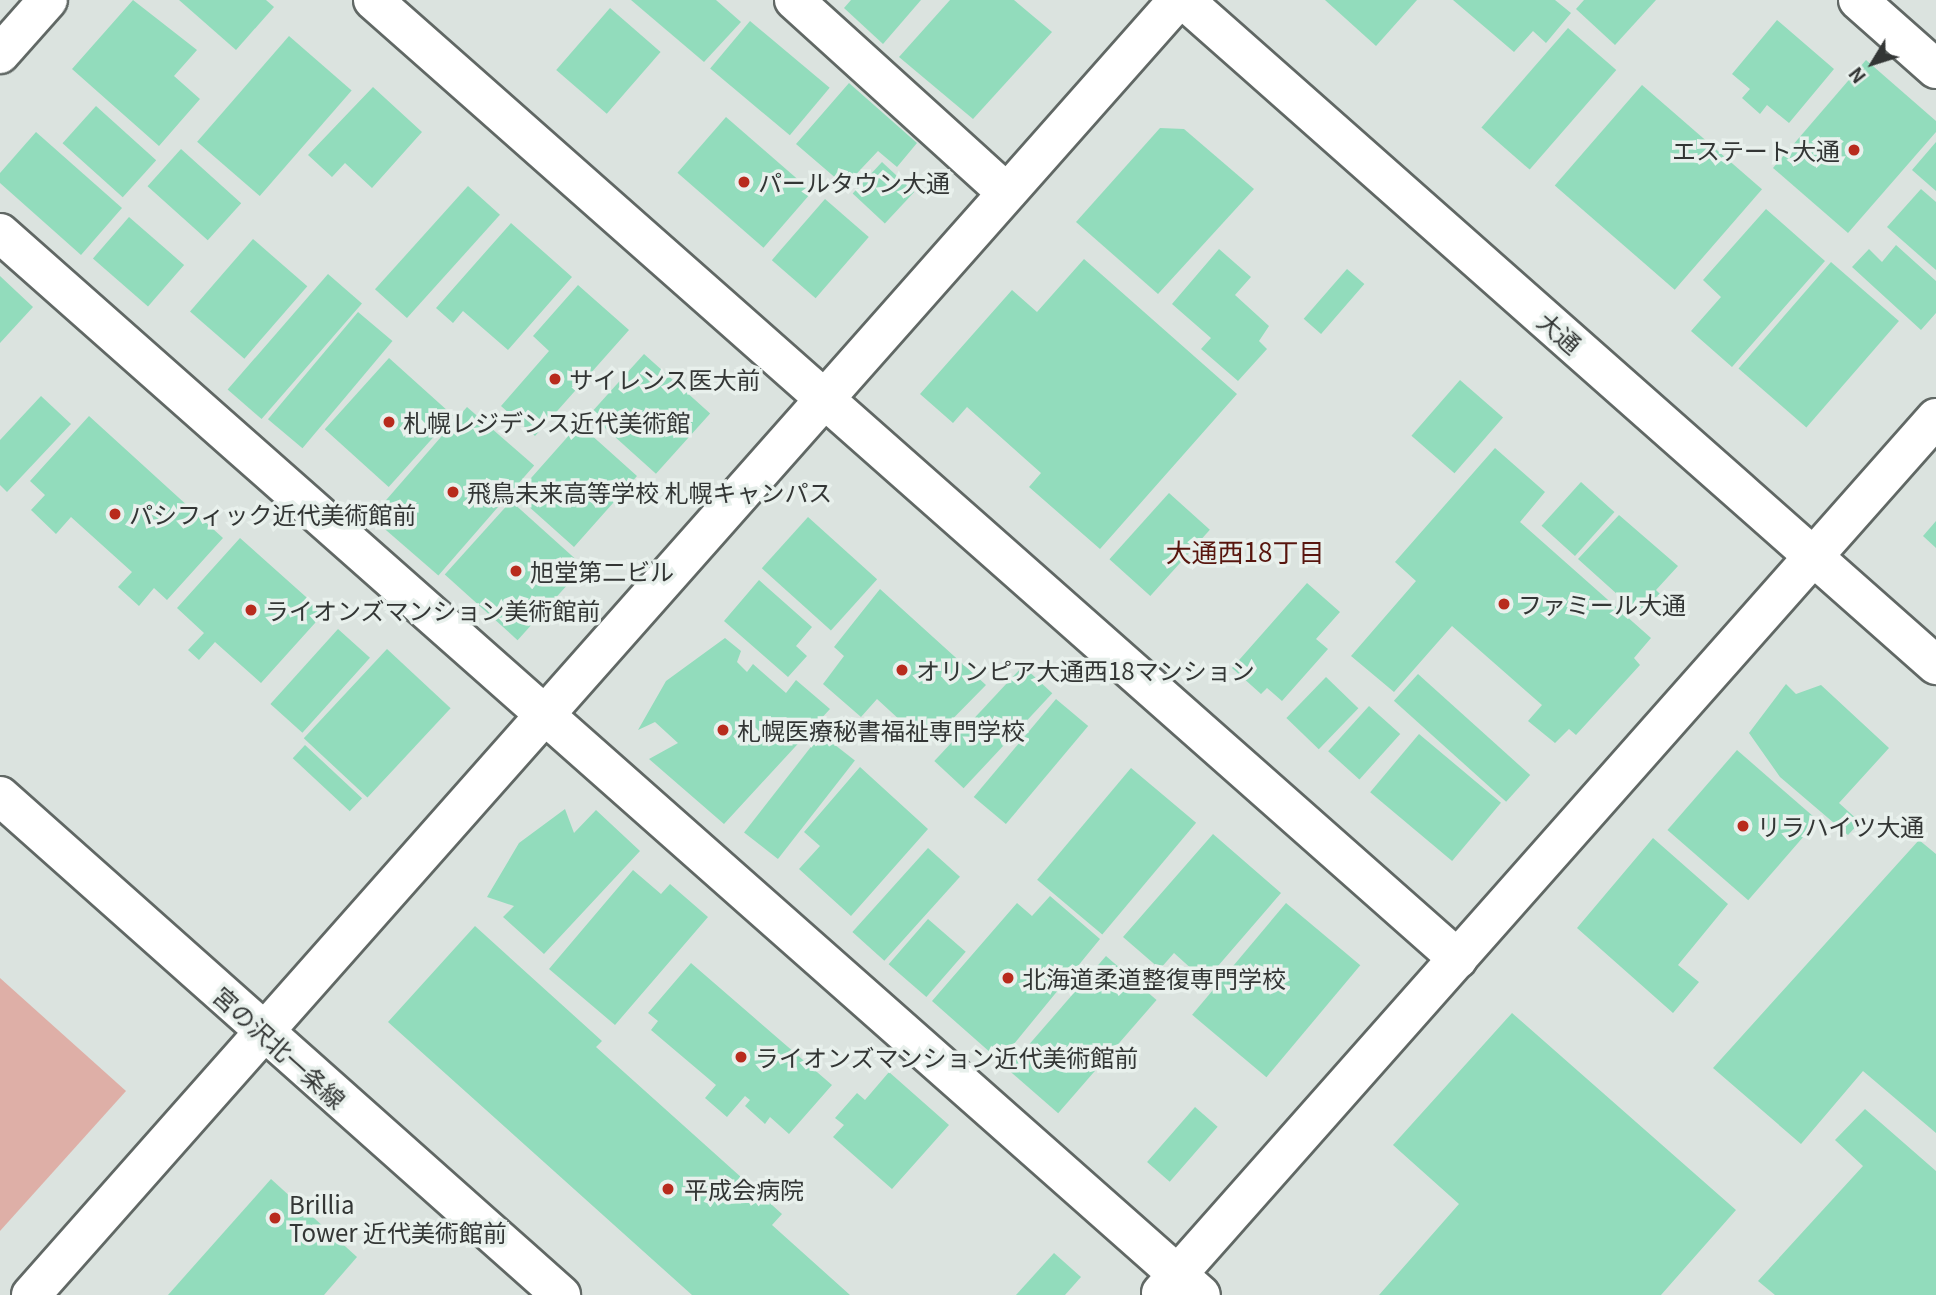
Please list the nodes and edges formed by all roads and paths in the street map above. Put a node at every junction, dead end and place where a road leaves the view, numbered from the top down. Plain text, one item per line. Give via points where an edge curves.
1 (48, 0) edge
2 (373, 0) edge
3 (794, 0) edge
4 (1178, 0) edge
5 (1184, 0) edge
6 (1857, 0) edge
7 (0, 54) edge
8 (1936, 69) edge
9 (1007, 193) junction
10 (0, 233) edge
11 (824, 399) junction
12 (1936, 418) edge
13 (1813, 556) junction
14 (1936, 665) edge
15 (544, 716) junction
16 (0, 796) edge
17 (1458, 959) junction
18 (264, 1032) junction
19 (1179, 1288) edge
20 (31, 1295) edge
21 (561, 1295) edge

1 - 7 street
2 - 11 street
3 - 9 street
4 - 9 street
5 - 13 street, 大通
6 - 8 street
9 - 11 street
10 - 15 street
11 - 15 street
11 - 17 street
12 - 13 street
13 - 14 street, 大通
13 - 17 street
15 - 18 street
15 - 19 street
16 - 18 street, 宮の沢北一条線
17 - 19 street
18 - 20 street
18 - 21 street, 宮の沢北一条線

